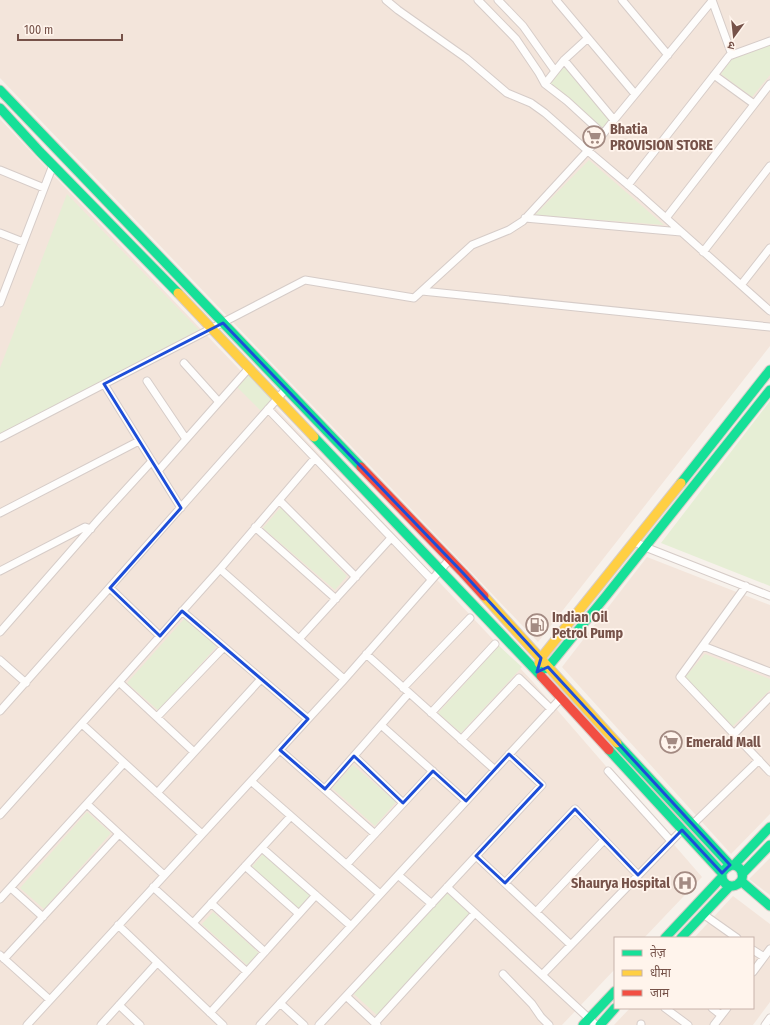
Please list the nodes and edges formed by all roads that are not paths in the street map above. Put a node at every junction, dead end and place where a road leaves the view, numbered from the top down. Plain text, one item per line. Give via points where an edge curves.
1 (386, 0) edge
2 (478, 0) edge
3 (498, 0) edge
4 (556, 0) edge
5 (622, 0) edge
6 (709, 2) edge
7 (588, 38) junction
8 (770, 41) edge
9 (668, 55) junction
10 (732, 55) junction
11 (564, 60) junction
12 (555, 71) junction
13 (714, 75) junction
14 (545, 84) junction
15 (770, 84) edge
16 (0, 90) edge
17 (635, 94) junction
18 (754, 104) junction
19 (0, 108) edge
20 (614, 120) junction
21 (603, 134) junction
22 (588, 151) junction
23 (52, 165) junction
24 (770, 166) edge
25 (0, 170) edge
26 (628, 185) junction
27 (44, 188) junction
28 (525, 218) junction
29 (666, 218) junction
30 (681, 232) junction
31 (0, 233) edge
32 (23, 242) junction
33 (770, 248) edge
34 (703, 252) junction
35 (741, 285) junction
36 (422, 290) junction
37 (0, 304) edge
38 (770, 311) edge
39 (223, 323) junction
40 (212, 328) junction
41 (770, 328) edge
42 (184, 363) dead end
43 (249, 368) junction
44 (770, 370) edge
45 (147, 381) dead end
46 (104, 384) junction
47 (286, 389) junction
48 (770, 390) edge
49 (278, 399) junction
50 (219, 402) junction
51 (268, 410) junction
52 (0, 438) edge
53 (186, 439) junction
54 (139, 441) junction
55 (315, 458) junction
56 (152, 462) junction
57 (158, 471) junction
58 (279, 500) junction
59 (181, 508) junction
60 (0, 513) edge
61 (256, 527) junction
62 (91, 529) junction
63 (391, 538) junction
64 (635, 542) junction
65 (645, 547) junction
66 (450, 559) junction
67 (220, 569) junction
68 (440, 570) junction
69 (0, 571) edge
70 (356, 577) junction
71 (431, 579) junction
72 (746, 586) junction
73 (110, 588) junction
74 (593, 594) junction
75 (770, 596) edge
76 (336, 599) junction
77 (602, 601) junction
78 (182, 611) junction
79 (470, 618) dead end
80 (0, 632) edge
81 (160, 636) junction
82 (298, 639) junction
83 (495, 644) dead end
84 (224, 646) junction
85 (703, 646) junction
86 (366, 654) junction
87 (540, 658) junction
88 (0, 660) edge
89 (548, 667) junction
90 (537, 672) junction
91 (770, 672) edge
92 (261, 679) junction
93 (344, 679) junction
94 (119, 682) junction
95 (26, 683) junction
96 (403, 688) junction
97 (409, 694) junction
98 (770, 697) edge
99 (561, 698) junction
100 (551, 709) junction
101 (0, 711) edge
102 (431, 713) junction
103 (157, 717) junction
104 (308, 719) junction
105 (82, 724) junction
106 (382, 725) junction
107 (734, 734) junction
108 (461, 740) junction
109 (280, 750) junction
110 (194, 752) junction
111 (509, 754) junction
112 (354, 756) junction
113 (759, 760) junction
114 (124, 763) junction
115 (494, 770) junction
116 (433, 771) junction
117 (608, 771) dead end
118 (770, 772) edge
119 (251, 781) junction
120 (325, 789) junction
121 (157, 793) junction
122 (466, 801) junction
123 (403, 803) junction
124 (87, 804) junction
125 (0, 815) edge
126 (291, 816) junction
127 (693, 824) junction
128 (770, 827) edge
129 (682, 830) junction
130 (119, 834) junction
131 (202, 834) junction
132 (375, 834) junction
133 (604, 840) junction
134 (671, 841) junction
135 (770, 845) edge
136 (262, 848) junction
137 (476, 856) junction
138 (346, 864) junction
139 (732, 865) junction
140 (245, 866) junction
141 (164, 875) junction
142 (398, 875) junction
143 (638, 875) junction
144 (722, 875) junction
145 (742, 878) junction
146 (506, 883) junction
147 (730, 886) junction
148 (153, 887) junction
149 (447, 887) junction
150 (11, 888) junction
151 (380, 894) junction
152 (316, 895) junction
153 (0, 899) edge
154 (211, 904) junction
155 (432, 904) junction
156 (770, 906) edge
157 (536, 912) junction
158 (476, 913) junction
159 (299, 914) junction
160 (703, 914) junction
161 (43, 917) junction
162 (193, 923) junction
163 (118, 925) junction
164 (351, 926) junction
165 (665, 937) edge
166 (682, 937) edge
167 (736, 937) edge
168 (571, 945) junction
169 (770, 949) edge
170 (754, 951) edge
171 (265, 952) junction
172 (2, 957) edge
173 (764, 957) junction
174 (157, 963) junction
175 (754, 971) edge
176 (247, 972) junction
177 (503, 974) dead end
178 (542, 975) junction
179 (614, 992) edge
180 (346, 996) junction
181 (50, 1000) junction
182 (280, 1003) junction
183 (119, 1005) junction
184 (614, 1009) edge
185 (666, 1009) edge
186 (713, 1009) edge
187 (726, 1009) edge
188 (210, 1013) junction
189 (721, 1015) junction
190 (770, 1018) edge
191 (586, 1022) edge
192 (376, 1024) edge
193 (684, 1024) edge
194 (27, 1025) edge
195 (101, 1025) edge
196 (140, 1025) edge
197 (223, 1025) edge
198 (260, 1025) edge
199 (304, 1025) edge
200 (319, 1025) edge
201 (549, 1025) edge
202 (598, 1025) edge
203 (714, 1025) edge
204 (765, 1025) edge

1 - 22 street via 466,58 507,93 545,112
2 - 14 street via 516,39
3 - 12 street via 523,26
4 - 7 street
5 - 9 street
6 - 9 street
6 - 10 street
7 - 11 street
7 - 17 street
8 - 10 street
9 - 17 street
10 - 13 street
11 - 12 street
11 - 20 street
12 - 14 street
13 - 18 street
13 - 26 street
14 - 21 street
15 - 18 street
16 - 39 street
17 - 20 street
18 - 29 street
19 - 23 street
20 - 21 street
21 - 22 street
22 - 26 street
22 - 28 street
23 - 27 street
23 - 40 street
24 - 34 street
25 - 27 street
26 - 29 street
27 - 32 street
28 - 30 street
28 - 36 street via 509,230 472,245
29 - 30 street
30 - 34 street
31 - 32 street
32 - 37 street
33 - 35 street
34 - 35 street
35 - 38 street
36 - 39 street via 414,298 305,280
36 - 41 street
39 - 40 street
39 - 47 street
40 - 43 street
40 - 46 street
42 - 50 street
43 - 49 street
43 - 50 street
44 - 64 street
45 - 53 street
46 - 52 street
46 - 54 street
47 - 49 street
47 - 66 street
48 - 65 street
49 - 51 street
49 - 68 street
50 - 53 street
51 - 55 street
51 - 59 street
53 - 57 street
54 - 56 street
54 - 60 street
55 - 58 street
55 - 63 street
56 - 57 street
56 - 62 street
57 - 59 street
58 - 61 street
58 - 70 street
59 - 73 street
61 - 67 street
61 - 76 street
62 - 69 street via 85,527
62 - 80 street
63 - 70 street
63 - 71 street
64 - 65 street
64 - 74 street
65 - 72 street
65 - 77 street
66 - 68 street
66 - 87 street
67 - 78 street
67 - 82 street
68 - 71 street
68 - 90 street
70 - 76 street
71 - 86 street
72 - 75 street
72 - 85 street
73 - 81 street
73 - 95 street
74 - 77 street
74 - 87 street
76 - 82 street
77 - 89 street
78 - 81 street
78 - 84 street
79 - 96 street
81 - 94 street
82 - 93 street
83 - 102 street
84 - 92 street
84 - 103 street
85 - 91 street
85 - 107 street via 680,677
86 - 93 street
86 - 96 street
87 - 89 street
87 - 90 street
88 - 95 street
89 - 90 street
89 - 127 street
90 - 99 street
92 - 104 street
92 - 110 street
93 - 104 street
94 - 103 street
94 - 105 street
95 - 101 street
96 - 97 street
97 - 102 street
97 - 106 street
98 - 107 street
99 - 100 street
99 - 129 street
100 - 108 street via 519,678
100 - 111 street
102 - 108 street
103 - 110 street
104 - 109 street
105 - 114 street
105 - 125 street
106 - 112 street
106 - 116 street
107 - 113 street
108 - 115 street
109 - 119 street
109 - 120 street
110 - 121 street
111 - 115 street
111 - 137 street via 542,785
112 - 120 street
112 - 123 street
113 - 118 street
113 - 127 street
114 - 121 street
114 - 124 street
115 - 122 street
116 - 122 street
116 - 123 street
117 - 134 street
119 - 126 street
119 - 131 street
120 - 132 street
121 - 131 street
122 - 142 street
123 - 132 street
124 - 130 street
124 - 150 street
126 - 136 street
126 - 138 street
127 - 139 street
128 - 139 street
129 - 134 street
129 - 144 street
130 - 141 street
130 - 161 street
131 - 141 street
132 - 138 street
133 - 143 street
133 - 146 street via 575,809
133 - 157 street
134 - 143 street
135 - 145 street
136 - 140 street
136 - 152 street
137 - 146 street
137 - 149 street
138 - 151 street
139 - 144 street via 723,870
139 - 145 street via 739,868
140 - 154 street
140 - 159 street
141 - 148 street
142 - 151 street
142 - 155 street
143 - 168 street
144 - 147 street via 723,881
144 - 165 street
145 - 147 street via 735,886
145 - 156 street
146 - 157 street
147 - 160 street
148 - 162 street
148 - 163 street
149 - 155 street
149 - 158 street
150 - 153 street
150 - 161 street
151 - 164 street
152 - 159 street
152 - 164 street
154 - 162 street
154 - 171 street
155 - 180 street
157 - 168 street
158 - 178 street
158 - 192 street
159 - 171 street
160 - 166 street
160 - 167 street
161 - 172 street
162 - 176 street
163 - 174 street
163 - 181 street
164 - 182 street
168 - 178 street
169 - 173 street
170 - 173 street
171 - 176 street
172 - 181 street
173 - 175 street
174 - 183 street
174 - 188 street
176 - 188 street
177 - 201 street
178 - 191 street
179 - 191 street
180 - 192 street
180 - 200 street
181 - 194 street
182 - 198 street
182 - 199 street
183 - 195 street
183 - 196 street
184 - 202 street
185 - 193 street
186 - 189 street
187 - 189 street
188 - 197 street
189 - 203 street
190 - 204 street
191 - 202 street

